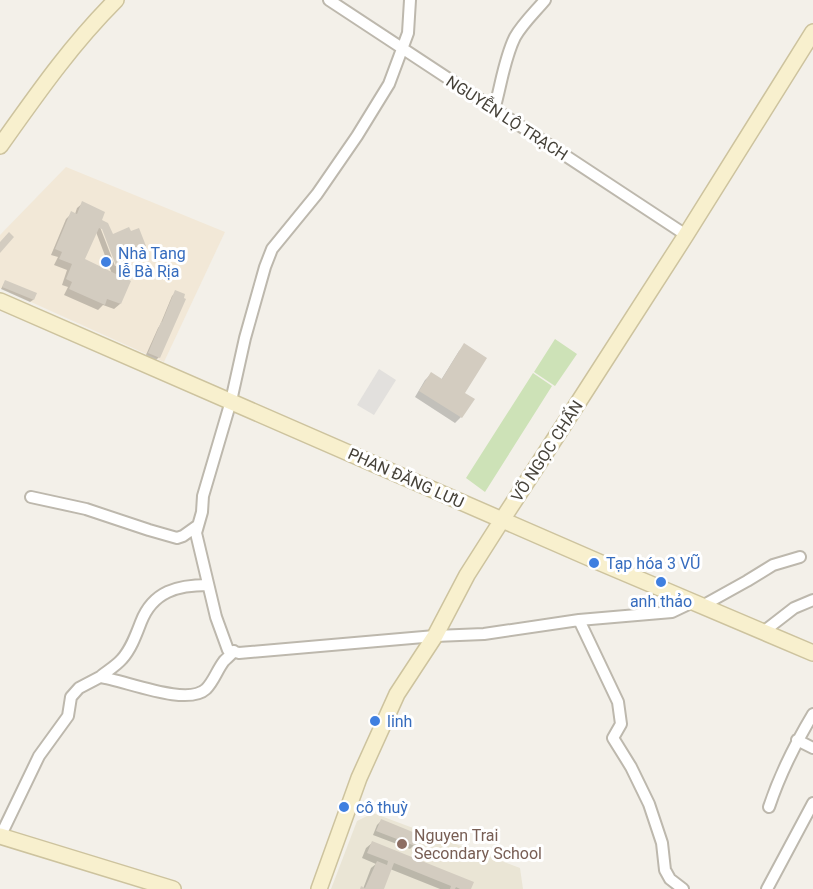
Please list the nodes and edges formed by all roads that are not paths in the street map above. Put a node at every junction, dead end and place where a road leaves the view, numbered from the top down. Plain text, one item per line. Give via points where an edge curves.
1 (116, 0) edge
2 (329, 0) edge
3 (410, 0) edge
4 (545, 0) edge
5 (813, 32) edge
6 (403, 48) junction
7 (494, 110) junction
8 (0, 146) edge
9 (686, 235) junction
10 (0, 301) edge
11 (231, 401) junction
12 (31, 497) dead end
13 (502, 520) junction
14 (197, 526) junction
15 (800, 557) dead end
16 (208, 585) junction
17 (813, 600) edge
18 (698, 604) junction
19 (579, 620) junction
20 (762, 632) junction
21 (435, 636) junction
22 (234, 651) junction
23 (813, 653) edge
24 (100, 677) junction
25 (813, 714) edge
26 (798, 740) junction
27 (813, 748) edge
28 (813, 802) edge
29 (770, 807) dead end
30 (0, 837) edge
31 (173, 889) edge
32 (319, 889) edge
33 (683, 889) edge
34 (767, 889) edge

1 - 8 street via 59,63
2 - 6 street, NGUYỄN LỘ TRẠCH
3 - 6 street
4 - 7 street via 525,22 509,51
5 - 9 street, VÕ NGỌC CHẤN
6 - 7 street, NGUYỄN LỘ TRẠCH
6 - 11 street via 389,84 357,136 272,249
7 - 9 street, NGUYỄN LỘ TRẠCH
9 - 13 street, VÕ NGỌC CHẤN
10 - 11 street, PHAN ĐĂNG LƯU
11 - 13 street, PHAN ĐĂNG LƯU
11 - 14 street
12 - 14 street via 86,509 177,538
13 - 18 street, PHAN ĐĂNG LƯU
13 - 21 street, VÕ NGỌC CHẤN
14 - 16 street
15 - 18 street via 773,565
16 - 22 street via 228,650
16 - 24 street via 182,586 158,598 142,618 121,660
17 - 20 street via 794,608
18 - 19 street via 672,612
18 - 20 street, PHAN ĐĂNG LƯU
19 - 21 street
19 - 33 street via 618,702 621,724 613,738 649,804 662,843 664,870
20 - 23 street, PHAN ĐĂNG LƯU
21 - 22 street
21 - 32 street, VÕ NGỌC CHẤN via 388,711
22 - 24 street via 198,694 170,694
24 - 30 street via 71,697 68,716 39,756
25 - 26 street
26 - 27 street
26 - 29 street via 776,784
28 - 34 street
30 - 31 street

